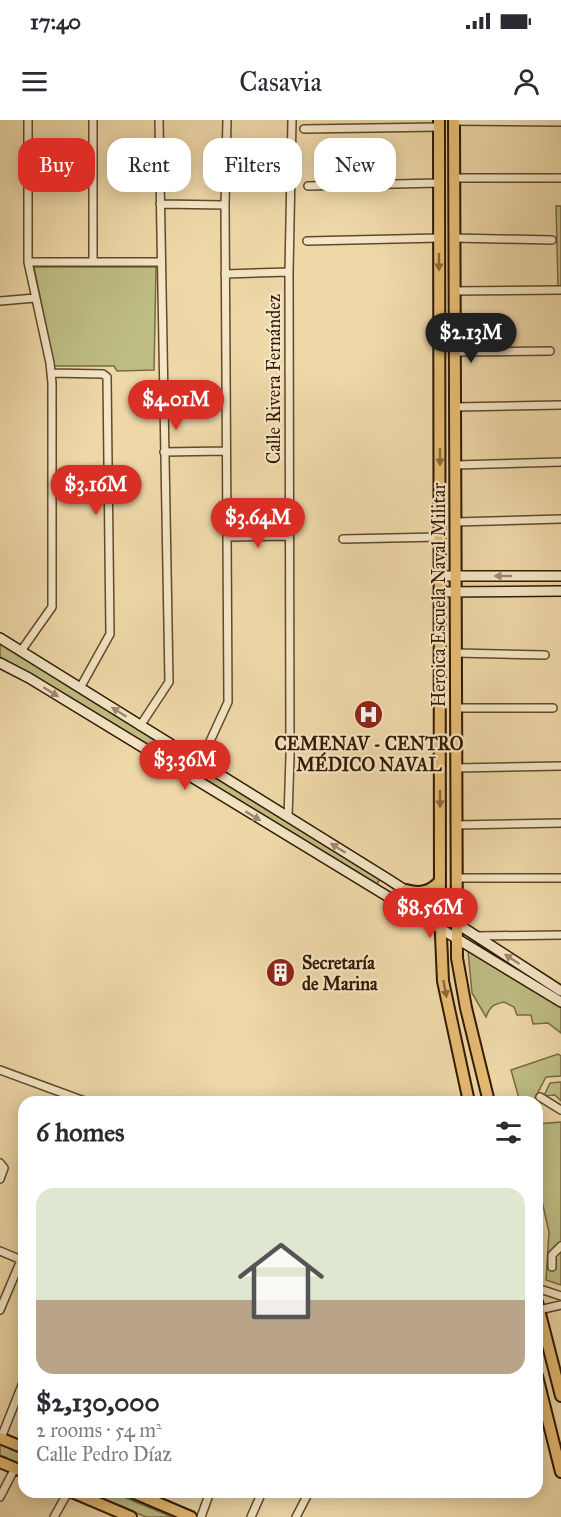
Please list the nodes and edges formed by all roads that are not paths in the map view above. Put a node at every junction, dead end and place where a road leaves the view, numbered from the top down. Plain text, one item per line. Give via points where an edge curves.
1 (28, 120) edge
2 (93, 120) edge
3 (159, 120) edge
4 (227, 120) edge
5 (292, 120) edge
6 (454, 121) edge
7 (561, 122) edge
8 (439, 123) edge
9 (304, 129) dead end
10 (454, 178) junction
11 (561, 178) edge
12 (439, 183) junction
13 (308, 186) dead end
14 (160, 204) junction
15 (225, 205) junction
16 (439, 238) junction
17 (454, 238) junction
18 (552, 240) dead end
19 (308, 241) dead end
20 (28, 262) junction
21 (93, 262) junction
22 (161, 262) junction
23 (289, 272) junction
24 (225, 274) junction
25 (559, 290) edge
26 (454, 291) junction
27 (34, 298) junction
28 (0, 301) edge
29 (550, 351) dead end
30 (455, 352) junction
31 (51, 372) junction
32 (561, 405) edge
33 (455, 407) junction
34 (226, 451) junction
35 (164, 452) junction
36 (561, 462) edge
37 (455, 465) junction
38 (561, 519) edge
39 (455, 522) junction
40 (289, 536) junction
41 (227, 537) junction
42 (440, 537) junction
43 (343, 539) dead end
44 (440, 576) junction
45 (456, 576) junction
46 (561, 576) edge
47 (561, 591) edge
48 (441, 592) junction
49 (456, 592) junction
50 (0, 638) edge
51 (21, 651) junction
52 (456, 653) junction
53 (545, 655) dead end
54 (0, 663) edge
55 (80, 688) junction
56 (456, 708) junction
57 (553, 708) dead end
58 (140, 726) junction
59 (200, 763) junction
60 (561, 766) edge
61 (456, 768) junction
62 (288, 817) junction
63 (561, 823) edge
64 (456, 825) junction
65 (456, 878) junction
66 (561, 878) edge
67 (440, 881) junction
68 (406, 890) junction
69 (440, 913) junction
70 (456, 923) junction
71 (441, 930) junction
72 (561, 935) edge
73 (477, 936) junction
74 (457, 940) junction
75 (561, 991) edge
76 (561, 1002) edge
77 (0, 1070) edge
78 (70, 1096) edge
79 (468, 1096) edge
80 (488, 1096) edge
81 (543, 1099) edge
82 (561, 1110) edge
83 (0, 1163) edge
84 (0, 1179) edge
85 (561, 1246) edge
86 (0, 1251) edge
87 (18, 1256) edge
88 (552, 1267) dead end
89 (18, 1270) edge
90 (543, 1290) edge
91 (561, 1296) edge
92 (561, 1305) edge
93 (543, 1306) edge
94 (0, 1311) edge
95 (543, 1326) edge
96 (18, 1394) edge
97 (561, 1396) edge
98 (543, 1400) edge
99 (0, 1438) edge
100 (18, 1446) edge
101 (0, 1462) edge
102 (18, 1469) edge
103 (561, 1472) edge
104 (18, 1473) edge
105 (0, 1497) edge
106 (65, 1498) edge
107 (84, 1498) edge
108 (147, 1498) edge
109 (208, 1498) edge
110 (259, 1498) edge
111 (306, 1498) edge
112 (115, 1514) edge
113 (54, 1517) edge
114 (131, 1517) edge
115 (191, 1517) edge
116 (201, 1517) edge
117 (251, 1517) edge
118 (296, 1517) edge

1 - 20 street
2 - 21 street
3 - 14 street
4 - 15 street
5 - 23 street, Calle Rivera Fernández
6 - 7 street
6 - 10 main road, Heroica Escuela Naval Militar
8 - 9 street
8 - 12 main road, Heroica Escuela Naval Militar
10 - 11 street
10 - 17 main road, Heroica Escuela Naval Militar
12 - 13 street
12 - 16 main road, Heroica Escuela Naval Militar
14 - 15 street
14 - 22 street
15 - 24 street
16 - 19 street
16 -> 42 main road, Heroica Escuela Naval Militar
17 - 18 street
17 - 26 main road, Heroica Escuela Naval Militar
20 - 21 street
20 - 27 street
21 - 22 street
22 - 35 street
23 - 24 street
23 - 40 street, Calle Rivera Fernández
24 - 34 street
25 - 26 street
26 - 30 main road, Heroica Escuela Naval Militar
27 - 28 street
27 - 31 street
29 - 30 street
30 - 33 main road, Heroica Escuela Naval Militar
31 - 51 street via 52,607
31 - 55 street via 107,377 110,634
32 - 33 street
33 - 37 main road, Heroica Escuela Naval Militar
34 - 35 street
34 - 41 street
35 - 58 street via 169,682
36 - 37 street
37 - 39 main road, Heroica Escuela Naval Militar
38 - 39 street
39 - 45 main road, Heroica Escuela Naval Militar
40 - 41 street
40 - 62 street, Calle Rivera Fernández
41 - 59 street via 228,702
42 - 43 street
42 - 44 main road, Heroica Escuela Naval Militar
44 - 45 main road
44 - 48 main road, Heroica Escuela Naval Militar
46 -> 45 main road
45 - 49 main road, Heroica Escuela Naval Militar
47 - 49 main road
48 - 49 main road
48 -> 67 main road, Heroica Escuela Naval Militar
49 - 52 main road, Heroica Escuela Naval Militar
50 - 51 main road
51 - 55 main road
52 - 53 street
52 - 56 main road, Heroica Escuela Naval Militar
54 -> 71 main road
58 -> 55 main road
56 - 57 street
56 - 61 main road, Heroica Escuela Naval Militar
58 - 59 main road
59 - 62 main road
60 - 61 street
61 - 64 main road, Heroica Escuela Naval Militar
68 -> 62 main road
63 - 64 street
64 - 65 main road, Heroica Escuela Naval Militar
65 - 66 street
65 - 70 main road, Heroica Escuela Naval Militar
67 - 68 main road via 426,891
67 - 69 main road, Heroica Escuela Naval Militar
68 - 69 main road
69 - 70 main road
69 - 71 main road, Heroica Escuela Naval Militar
70 - 73 main road
70 - 74 main road, Heroica Escuela Naval Militar
71 - 74 main road
71 -> 79 main road, Heroica Escuela Naval Militar via 443,981
72 - 73 street
75 -> 73 main road
74 - 76 main road
74 - 80 main road, Heroica Escuela Naval Militar via 459,976
77 - 78 street
81 - 82 street
83 - 84 street via 4,1168
85 - 88 street via 552,1255
86 - 87 street
89 - 94 street
90 - 91 street
92 - 93 street
95 - 97 main road
96 - 99 street
98 - 103 main road
99 - 100 main road
101 - 102 main road
104 - 105 street
106 - 113 street
107 - 112 main road
108 - 115 main road
109 - 116 street
110 - 117 street
111 - 118 street
112 - 114 main road

